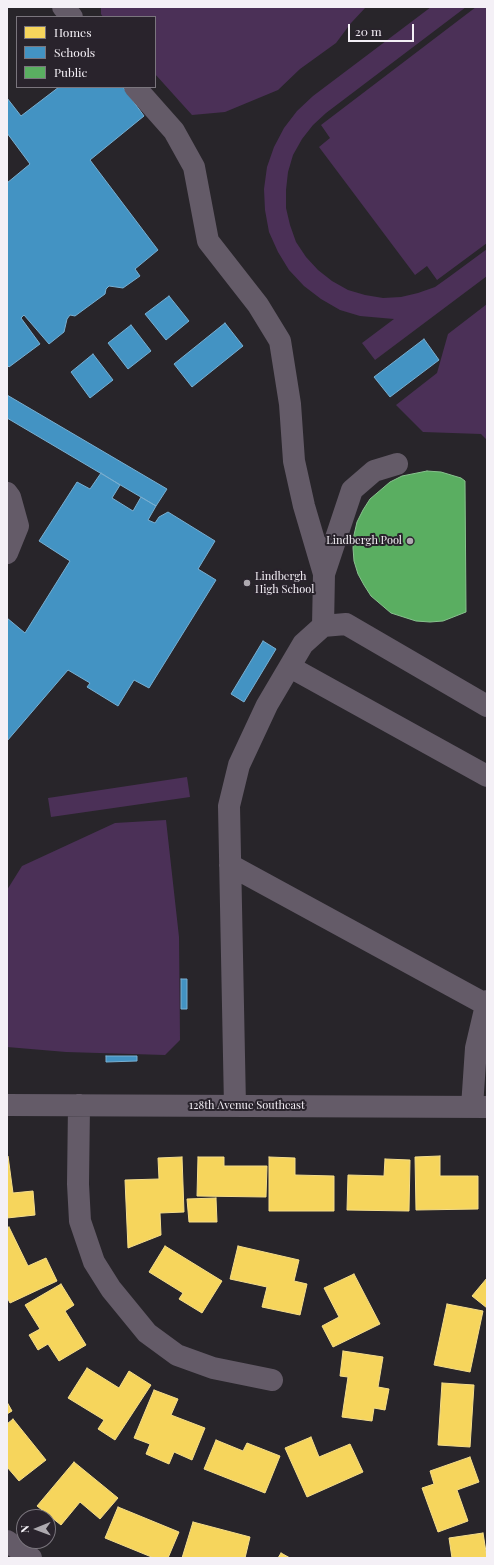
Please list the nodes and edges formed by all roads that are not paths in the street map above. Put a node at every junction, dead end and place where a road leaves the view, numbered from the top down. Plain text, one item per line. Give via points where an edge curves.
1 (63, 7) edge
2 (71, 16) edge
3 (135, 88) edge
4 (396, 464) dead end
5 (7, 493) edge
6 (7, 553) edge
7 (324, 574) junction
8 (323, 626) junction
9 (290, 667) junction
10 (487, 706) edge
11 (487, 776) edge
12 (230, 865) junction
13 (486, 1003) edge
14 (7, 1105) edge
15 (79, 1105) junction
16 (235, 1106) junction
17 (480, 1107) edge
18 (272, 1380) dead end
19 (7, 1541) edge
20 (31, 1558) edge

1 - 2 street
3 - 7 street via 174,131 194,167 208,241 258,305 280,341 290,404 294,461
4 - 7 street via 374,471 352,490
5 - 6 street via 18,526
7 - 8 street
8 - 9 street via 303,644
8 - 10 street via 346,624
9 - 11 street
9 - 12 street via 267,705 239,765 229,806
12 - 13 street
12 - 16 street
13 - 17 street via 476,1048
14 - 15 street, 128th Avenue Southeast
15 - 16 street, 128th Avenue Southeast
15 - 18 street via 80,1221 94,1262 111,1289 147,1333 177,1355 213,1368
16 - 17 street, 128th Avenue Southeast
19 - 20 street

